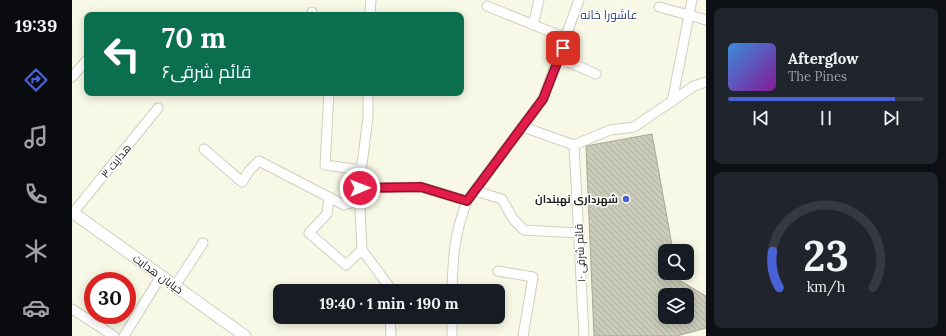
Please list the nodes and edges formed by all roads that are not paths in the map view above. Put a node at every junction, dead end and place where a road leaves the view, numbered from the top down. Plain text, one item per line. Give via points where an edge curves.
1 (371, 0) edge
2 (538, 0) edge
3 (579, 0) edge
4 (692, 0) edge
5 (487, 6) dead end
6 (659, 7) dead end
7 (370, 12) edge
8 (689, 15) junction
9 (706, 20) edge
10 (533, 25) junction
11 (566, 38) junction
12 (559, 58) junction
13 (84, 63) edge
14 (596, 74) dead end
15 (72, 77) edge
16 (706, 82) edge
17 (329, 96) edge
18 (368, 96) edge
19 (672, 102) junction
20 (158, 108) dead end
21 (522, 127) junction
22 (574, 146) junction
23 (204, 149) dead end
24 (362, 170) junction
25 (360, 188) junction
26 (476, 191) junction
27 (329, 197) junction
28 (360, 200) junction
29 (467, 201) junction
30 (72, 213) edge
31 (579, 233) junction
32 (203, 243) dead end
33 (362, 250) junction
34 (498, 272) dead end
35 (161, 276) junction
36 (387, 284) edge
37 (452, 284) edge
38 (175, 286) junction
39 (72, 308) edge
40 (390, 324) edge
41 (452, 324) edge
42 (114, 336) edge
43 (124, 336) edge
44 (245, 336) edge
45 (391, 336) edge
46 (452, 336) edge
47 (523, 336) edge
48 (584, 336) edge

1 - 7 street
2 - 10 street
3 - 11 street
4 - 8 street
5 - 10 street
6 - 8 street
8 - 9 street
8 - 19 street
10 - 11 street
11 - 12 street
12 - 14 street
12 - 21 street via 543,99
13 - 15 street
16 - 19 street via 694,86
17 - 24 street via 325,165
18 - 24 street
19 - 22 street via 634,127 610,130
20 - 30 street, هدایت ۳
21 - 22 street
21 - 26 street
22 - 31 street, قائم شرقی ۱۰
23 - 27 street via 242,182 259,161
24 - 25 street
25 - 28 street
25 - 29 street via 421,187
26 - 29 street
26 - 31 street via 502,199 513,219 524,230
27 - 28 street via 344,205
27 - 33 street via 327,214 309,233 346,265
28 - 33 street
29 - 37 street via 453,248
30 - 35 street, خیابان هدایت
31 - 48 street, قائم شرقی ۱۰
32 - 38 street
33 - 36 street
34 - 47 street via 533,277
35 - 38 street, خیابان هدایت
35 - 43 street
38 - 44 street, خیابان هدایت
39 - 42 street
40 - 45 street
41 - 46 street

